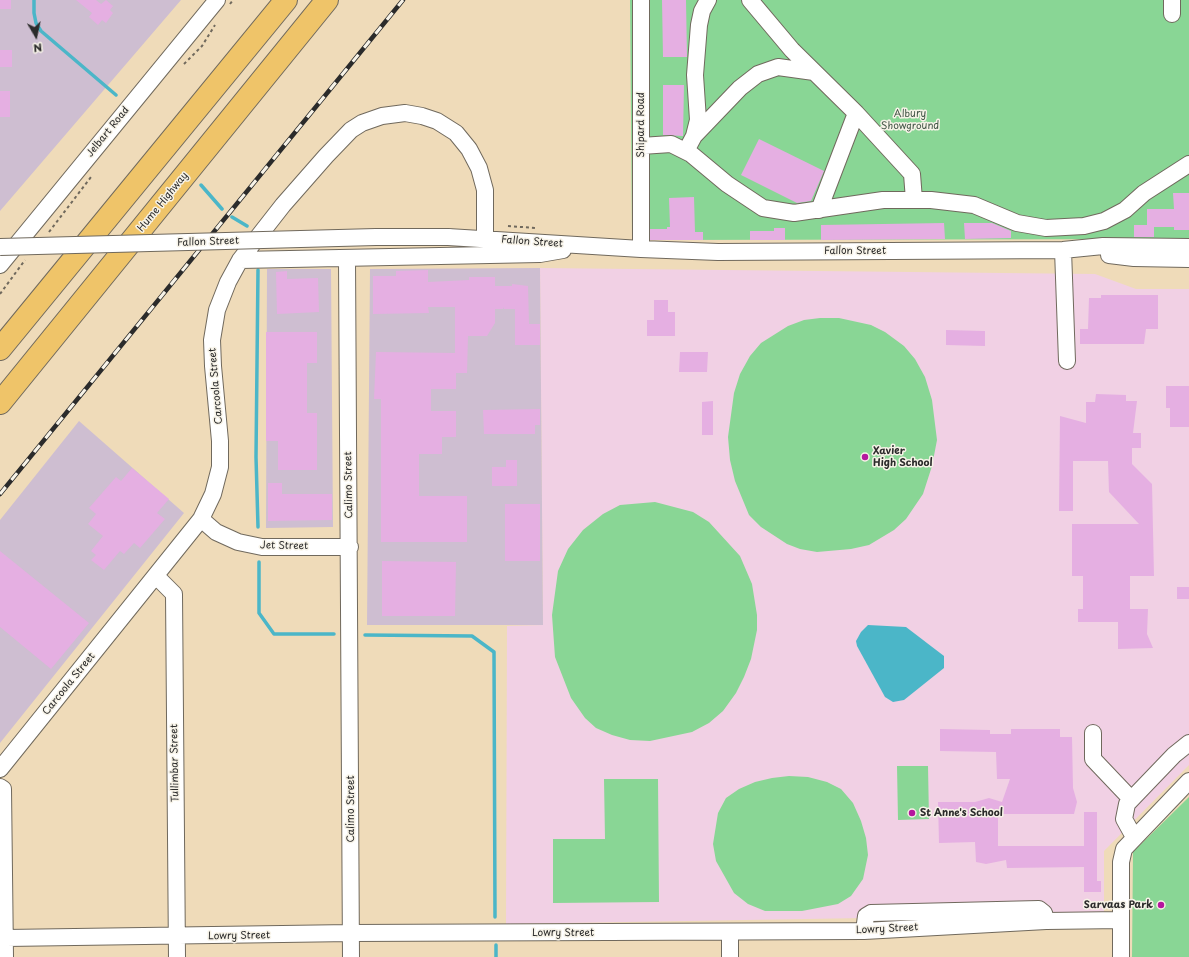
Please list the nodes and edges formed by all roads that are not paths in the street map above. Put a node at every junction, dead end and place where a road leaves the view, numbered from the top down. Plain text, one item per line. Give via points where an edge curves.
1 (286, 0) edge
2 (326, 0) edge
3 (641, 0) edge
4 (708, 0) edge
5 (750, 0) edge
6 (223, 2) edge
7 (814, 72) junction
8 (856, 113) junction
9 (694, 136) junction
10 (641, 146) junction
11 (686, 151) junction
12 (1189, 164) edge
13 (914, 200) junction
14 (819, 210) junction
15 (485, 238) junction
16 (592, 246) junction
17 (0, 247) edge
18 (1189, 247) edge
19 (640, 249) junction
20 (1063, 250) junction
21 (347, 259) junction
22 (1189, 259) edge
23 (240, 260) junction
24 (0, 265) edge
25 (0, 349) edge
26 (1067, 361) dead end
27 (0, 403) edge
28 (201, 519) junction
29 (350, 547) junction
30 (156, 576) junction
31 (1093, 733) dead end
32 (1189, 743) edge
33 (0, 769) edge
34 (1189, 781) edge
35 (0, 787) edge
36 (1131, 799) junction
37 (1134, 837) junction
38 (1121, 920) junction
39 (730, 932) junction
40 (351, 934) junction
41 (177, 937) junction
42 (6, 938) junction
43 (5, 957) edge
44 (177, 957) edge
45 (351, 957) edge
46 (730, 957) edge
47 (1121, 957) edge

1 - 25 highway
2 - 27 highway, Hume Highway
3 - 10 street, Shipard Road
4 - 9 street via 702,10 699,25 695,75 698,120
5 - 7 street
6 - 24 street, Jelbart Road
7 - 8 street
7 - 9 street via 778,67 758,74 740,88
8 - 13 street via 912,174
8 - 14 street
9 - 11 street
10 - 11 street via 671,144
10 - 19 street, Shipard Road
11 - 14 street via 726,184 763,208 794,213
12 - 13 street via 1144,193 1125,210 1104,221 1084,226 1046,228 1017,223 974,205
13 - 14 street via 883,200
15 - 16 street, Fallon Street
15 - 17 street, Fallon Street, bridge via 376,237
15 - 23 street, Carcoola Street via 485,190 480,168 470,149 456,133 437,121 422,116 398,114 362,123 343,137 283,205
16 - 19 street, Fallon Street
16 - 21 street via 540,254
18 - 20 street, Fallon Street via 1103,246
19 - 20 street, Fallon Street via 718,252
20 - 22 street, Fallon Street via 1134,258
20 - 26 street
21 - 23 street
21 - 29 street, Calimo Street
23 - 28 street, Carcoola Street via 217,310 212,340 220,467 213,494
28 - 29 street, Jet Street via 216,532 238,542 262,546
28 - 30 street, Carcoola Street
29 - 40 street, Calimo Street
30 - 33 street, Carcoola Street
30 - 41 street, Tullimbar Street via 174,594
31 - 36 street via 1093,760
32 - 36 street
34 - 37 street
35 - 42 street via 3,789
36 - 37 street via 1124,815
37 - 38 street via 1124,849 1122,856
38 - 39 street, Lowry Street via 1046,921 864,931
38 - 47 street
39 - 40 street, Lowry Street
39 - 46 street
40 - 41 street, Lowry Street
40 - 45 street, Calimo Street
41 - 42 street, Lowry Street
41 - 44 street, Tullimbar Street
42 - 43 street

